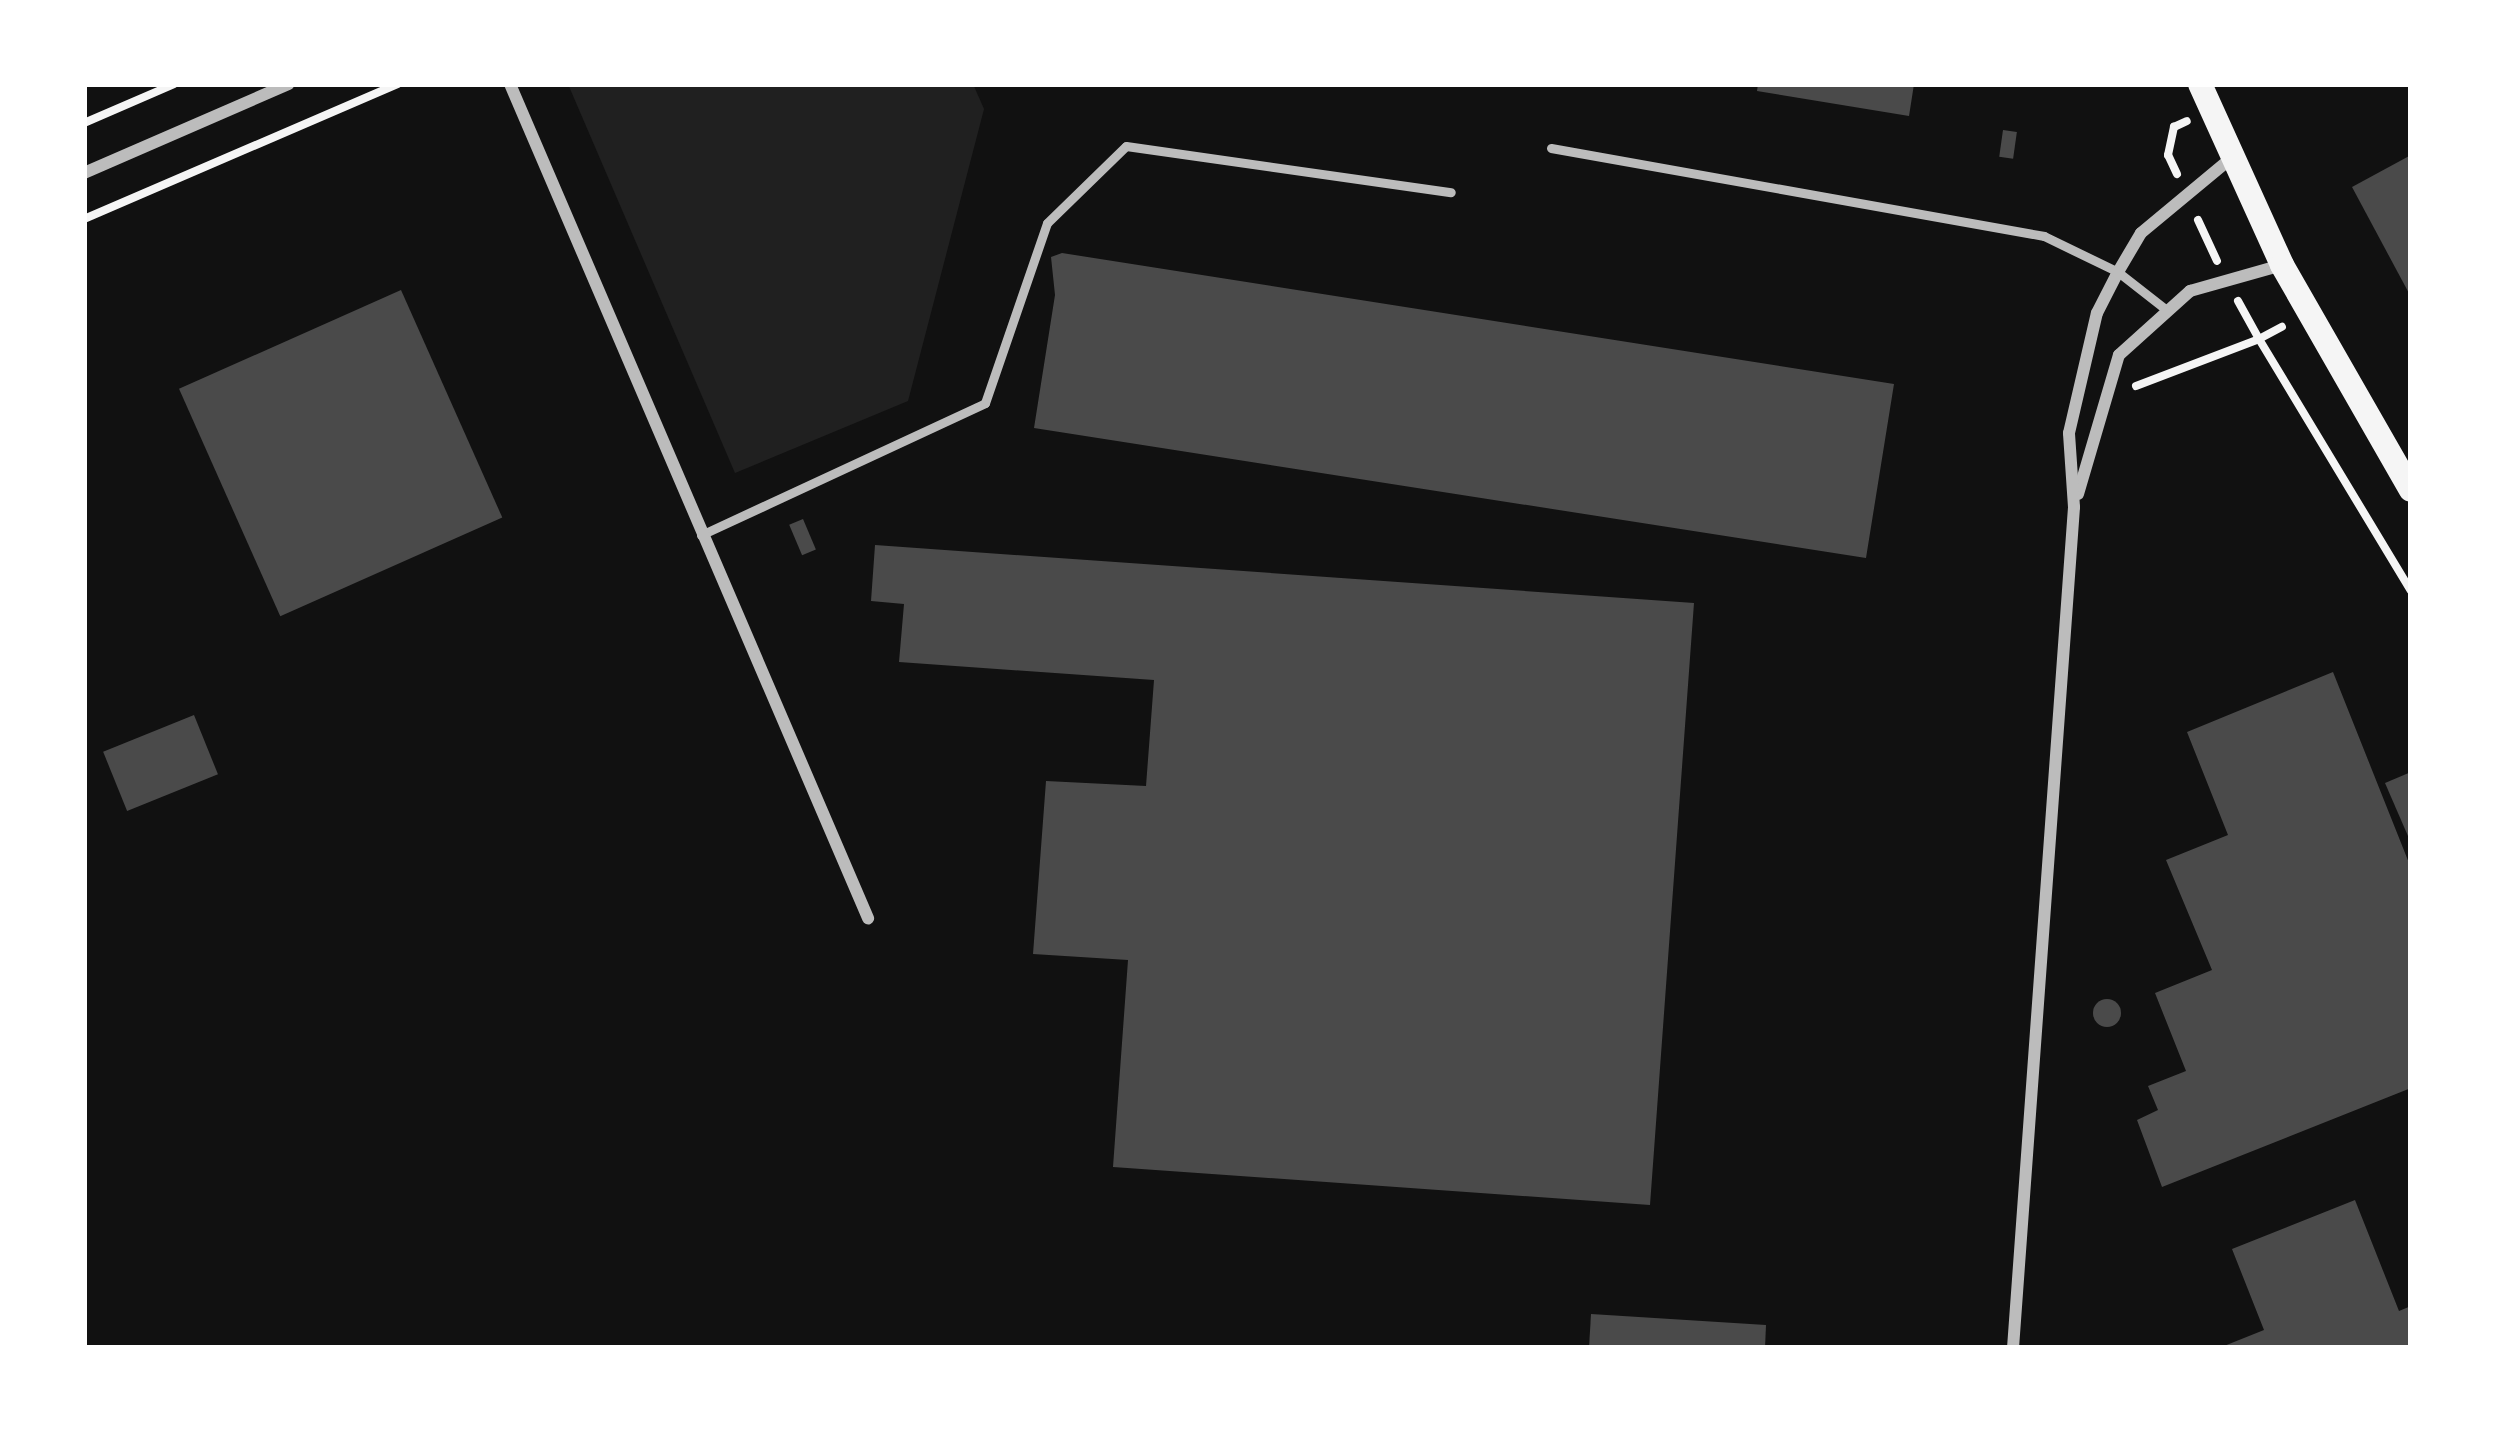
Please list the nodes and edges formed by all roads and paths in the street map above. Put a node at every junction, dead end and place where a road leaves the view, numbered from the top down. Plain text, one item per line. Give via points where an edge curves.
1 (174, 84) edge
2 (289, 84) edge
3 (398, 84) edge
4 (509, 84) edge
5 (2200, 84) edge
6 (2210, 111) junction
7 (84, 123) edge
8 (1551, 148) dead end
9 (2230, 159) junction
10 (84, 173) edge
11 (1451, 192) dead end
12 (2185, 192) junction
13 (84, 220) edge
14 (2282, 265) junction
15 (2118, 272) junction
16 (2224, 277) junction
17 (2164, 308) junction
18 (2308, 312) junction
19 (2259, 339) junction
20 (2102, 400) junction
21 (2411, 490) edge
22 (2074, 507) junction
23 (701, 535) junction
24 (2411, 591) edge
25 (868, 918) dead end
26 (2013, 1348) edge

1 - 7 path
2 - 10 street
3 - 13 path
4 - 23 street
5 - 6 main road
6 - 9 main road
6 - 12 path via 2174,127 2168,155
8 - 15 lane via 2044,236
9 - 12 street
9 - 14 main road
11 - 23 lane via 1126,146 1047,223 985,403
12 - 15 street via 2141,233
12 - 16 path
14 - 16 street
14 - 18 main road
15 - 17 lane
15 - 22 street via 2080,371 2069,434
16 - 17 street
16 - 19 path
17 - 20 street via 2119,356
18 - 19 path
18 - 21 main road
19 - 20 path
19 - 24 path
20 - 22 street
22 - 26 street
23 - 25 street

